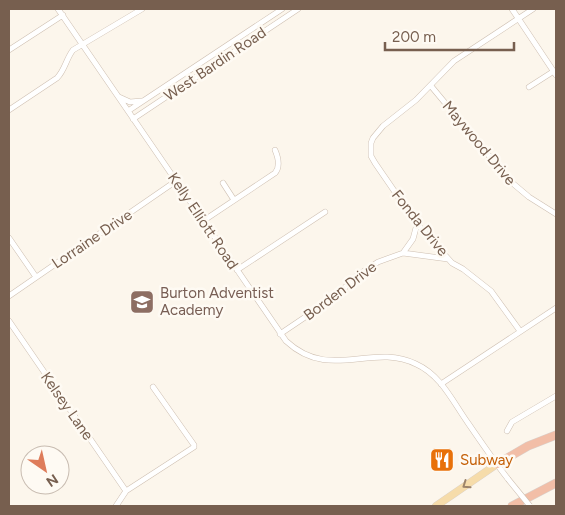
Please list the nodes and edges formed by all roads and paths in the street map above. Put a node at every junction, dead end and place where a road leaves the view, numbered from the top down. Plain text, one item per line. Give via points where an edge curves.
1 (58, 9) edge
2 (142, 9) edge
3 (282, 9) edge
4 (298, 9) edge
5 (512, 9) edge
6 (533, 9) edge
7 (63, 15) junction
8 (519, 19) junction
9 (82, 44) junction
10 (9, 50) edge
11 (555, 73) edge
12 (431, 86) junction
13 (530, 87) dead end
14 (117, 96) junction
15 (142, 101) junction
16 (9, 110) edge
17 (128, 111) junction
18 (143, 112) junction
19 (133, 118) junction
20 (142, 132) junction
21 (275, 150) dead end
22 (176, 181) junction
23 (223, 183) dead end
24 (234, 200) junction
25 (325, 212) dead end
26 (556, 214) edge
27 (203, 222) junction
28 (418, 224) junction
29 (9, 238) edge
30 (403, 254) junction
31 (449, 259) junction
32 (237, 270) junction
33 (36, 277) junction
34 (9, 296) edge
35 (556, 308) edge
36 (9, 321) edge
37 (520, 331) junction
38 (280, 334) junction
39 (441, 384) junction
40 (153, 387) dead end
41 (556, 396) edge
42 (507, 431) dead end
43 (556, 435) edge
44 (497, 464) junction
45 (556, 483) edge
46 (126, 491) junction
47 (116, 506) edge
48 (436, 506) edge
49 (512, 506) edge
50 (530, 506) edge

1 - 7 street, Kelly Elliott Road
2 - 9 street
3 - 15 street, West Bardin Road
4 - 18 street, West Bardin Road
5 - 8 street
6 - 8 street
7 - 9 street, Kelly Elliott Road
7 - 10 street
8 - 11 street
8 - 12 street via 454,61
9 - 14 street, Kelly Elliott Road
9 - 16 street via 68,56 64,71 57,78
11 - 13 street
12 - 26 street, Maywood Drive via 510,181
12 - 28 street, Fonda Drive via 383,126 373,138 371,150 374,163
14 - 15 street via 130,102
14 - 17 street, Kelly Elliott Road
15 - 17 street, West Bardin Road
17 - 19 street, Kelly Elliott Road
18 - 19 street, West Bardin Road
18 - 20 street via 140,120
19 - 20 street, Kelly Elliott Road
20 - 22 street, Kelly Elliott Road
21 - 24 street via 278,171
22 - 27 street, Kelly Elliott Road
22 - 33 street, Lorraine Drive
23 - 24 street
24 - 27 street
25 - 32 street
27 - 32 street, Kelly Elliott Road
28 - 30 street
28 - 31 street, Fonda Drive
29 - 33 street
30 - 31 street, Borden Drive
30 - 38 street, Borden Drive via 367,267 335,297
31 - 37 street, Fonda Drive via 491,291
32 - 38 street, Kelly Elliott Road
33 - 34 street, Lorraine Drive
35 - 37 street
36 - 46 street, Kelsey Lane
37 - 39 street
38 - 39 street, Kelly Elliott Road via 296,350 315,359 407,360 427,370
39 - 44 street, Kelly Elliott Road
40 - 46 street via 194,446
41 - 42 street via 512,422
43 - 44 highway
44 -> 48 main road
44 - 50 street, Kelly Elliott Road, bridge
45 - 49 highway
46 - 47 street

